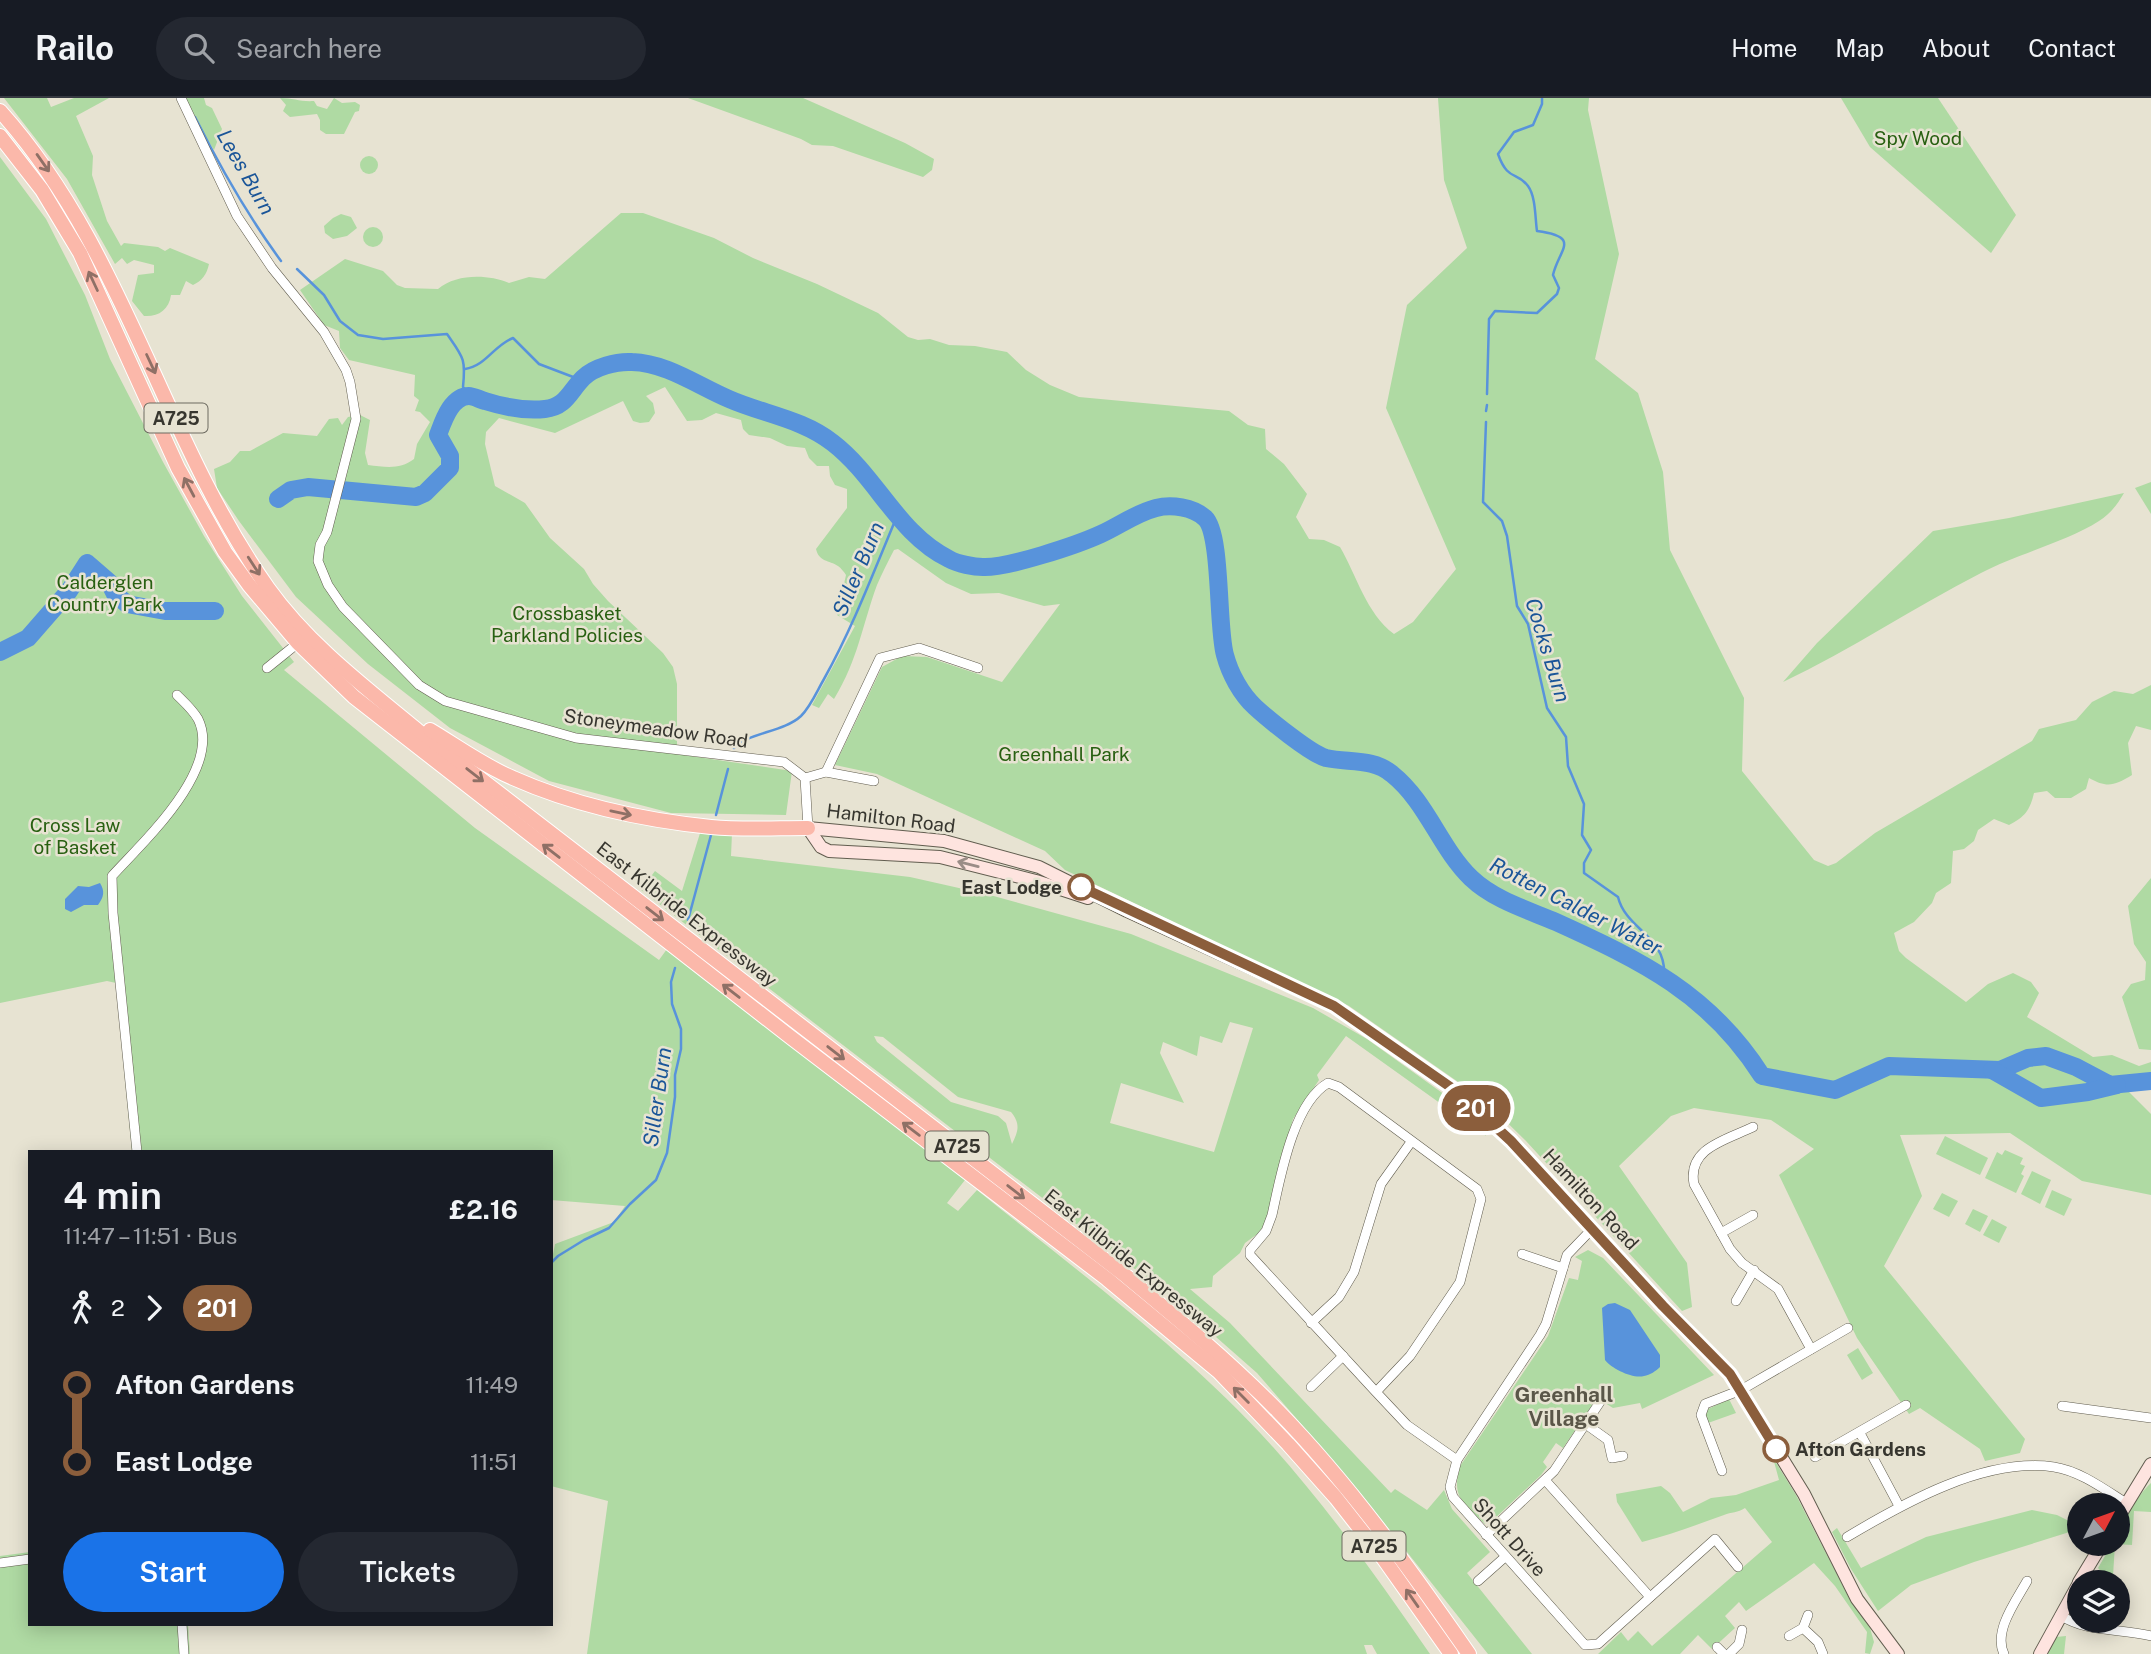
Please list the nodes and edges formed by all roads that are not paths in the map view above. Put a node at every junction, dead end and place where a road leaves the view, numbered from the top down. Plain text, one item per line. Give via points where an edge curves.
1 (181, 98) edge
2 (0, 111) edge
3 (0, 136) edge
4 (298, 643) junction
5 (267, 668) dead end
6 (978, 668) dead end
7 (177, 695) dead end
8 (383, 702) junction
9 (826, 772) junction
10 (805, 778) junction
11 (874, 781) dead end
12 (808, 828) junction
13 (1128, 911) junction
14 (1736, 1122) dead end
15 (1753, 1127) dead end
16 (1741, 1133) junction
17 (1411, 1142) junction
18 (137, 1150) edge
19 (1753, 1214) dead end
20 (1742, 1221) junction
21 (1592, 1228) junction
22 (1748, 1232) dead end
23 (1721, 1233) junction
24 (1522, 1254) dead end
25 (1563, 1268) junction
26 (1754, 1270) junction
27 (1731, 1286) dead end
28 (1741, 1291) junction
29 (1736, 1301) dead end
30 (1311, 1323) junction
31 (1848, 1328) dead end
32 (1837, 1334) junction
33 (1842, 1344) dead end
34 (1811, 1349) junction
35 (1343, 1356) junction
36 (1311, 1387) dead end
37 (1741, 1390) junction
38 (1376, 1392) junction
39 (1600, 1402) dead end
40 (1906, 1405) dead end
41 (2062, 1406) dead end
42 (1897, 1411) junction
43 (2151, 1418) edge
44 (1902, 1420) dead end
45 (1587, 1425) junction
46 (1860, 1433) junction
47 (1831, 1448) junction
48 (1623, 1456) dead end
49 (1815, 1457) dead end
50 (1836, 1458) dead end
51 (1457, 1460) junction
52 (2151, 1464) edge
53 (1722, 1471) dead end
54 (1545, 1480) junction
55 (2110, 1493) edge
56 (2130, 1497) edge
57 (1899, 1506) junction
58 (1486, 1535) junction
59 (1847, 1537) dead end
60 (1505, 1557) junction
61 (28, 1559) edge
62 (0, 1563) edge
63 (1738, 1567) dead end
64 (1478, 1581) dead end
65 (2026, 1581) dead end
66 (1420, 1584) junction
67 (1650, 1597) junction
68 (2067, 1603) edge
69 (1808, 1615) dead end
70 (2060, 1615) junction
71 (182, 1626) edge
72 (1803, 1628) junction
73 (1742, 1630) dead end
74 (1789, 1636) dead end
75 (2151, 1636) edge
76 (1723, 1652) edge
77 (1894, 1653) edge
78 (184, 1654) edge
79 (1451, 1654) edge
80 (1469, 1654) edge
81 (1478, 1654) edge
82 (1823, 1654) edge
83 (2004, 1654) edge
84 (2040, 1654) edge

1 - 10 street, Stoneymeadow Road via 237,216 324,332 346,370 356,419 318,561 343,607 419,685 445,701 576,738 784,762
2 -> 8 highway, East Kilbride Expressway / A725 via 39,158 84,228 233,534 269,589 325,652
4 -> 3 highway, East Kilbride Expressway / A725 via 249,585 206,519 80,253 42,190
4 - 5 street
79 -> 4 highway, East Kilbride Expressway / A725 via 1344,1507 1218,1371 1107,1279 354,697
6 - 9 street via 919,648 880,658
7 - 18 street via 198,720 200,760 174,803 112,876
8 -> 12 highway via 510,777 556,796 649,819
8 -> 66 highway, East Kilbride Expressway / A725 via 1177,1319 1246,1380 1313,1449
9 - 10 street
9 - 11 street
10 - 12 street
12 - 13 main road, Hamilton Road via 944,841 1039,866
13 -> 12 main road, Hamilton Road via 940,857 829,852
13 - 21 main road, Hamilton Road via 1334,1006 1459,1093
14 - 16 street
15 - 16 street
16 - 23 street via 1699,1155 1692,1172
17 - 30 street via 1381,1184 1354,1272 1339,1297
17 - 30 street via 1332,1083 1323,1086 1297,1121 1272,1215 1250,1255
17 - 38 street via 1477,1189 1480,1209 1460,1282 1410,1356
19 - 20 street
20 - 22 street
20 - 23 street
21 - 25 street, Shott Drive via 1567,1255
21 - 37 main road, Hamilton Road
23 - 26 street via 1742,1263
24 - 25 street
25 - 51 street, Shott Drive via 1540,1335
26 - 28 street
26 - 34 street via 1778,1289
27 - 28 street
28 - 29 street
30 - 35 street
31 - 32 street
32 - 33 street
32 - 34 street
34 - 37 street
35 - 36 street
35 - 38 street
37 - 53 street via 1702,1408
37 - 77 main road, Hamilton Road via 1804,1494 1857,1599
38 - 51 street via 1407,1425
39 - 45 street
40 - 42 street
41 - 43 street
42 - 44 street
42 - 46 street
45 - 48 street via 1608,1440 1612,1458
45 - 54 street
46 - 47 street
46 - 57 street
47 - 49 street
47 - 50 street
51 - 58 street, Shott Drive via 1452,1497
52 - 56 main road
54 - 58 street
54 - 67 street
55 - 57 street via 2087,1478 2055,1467 2022,1467 1942,1486
57 - 59 street
58 - 60 street, Shott Drive
60 - 64 street
60 - 67 street, Shott Drive via 1585,1645 1598,1644
61 - 62 street
63 - 67 street, Shott Drive via 1715,1539
65 - 83 street via 2000,1636
66 - 80 highway, East Kilbride Expressway / A725
66 - 81 highway, A725
68 - 70 main road
69 - 72 street
70 - 75 street via 2085,1628
70 - 84 main road
71 - 78 street
72 - 74 street
72 - 82 street
73 - 76 street via 1739,1644

